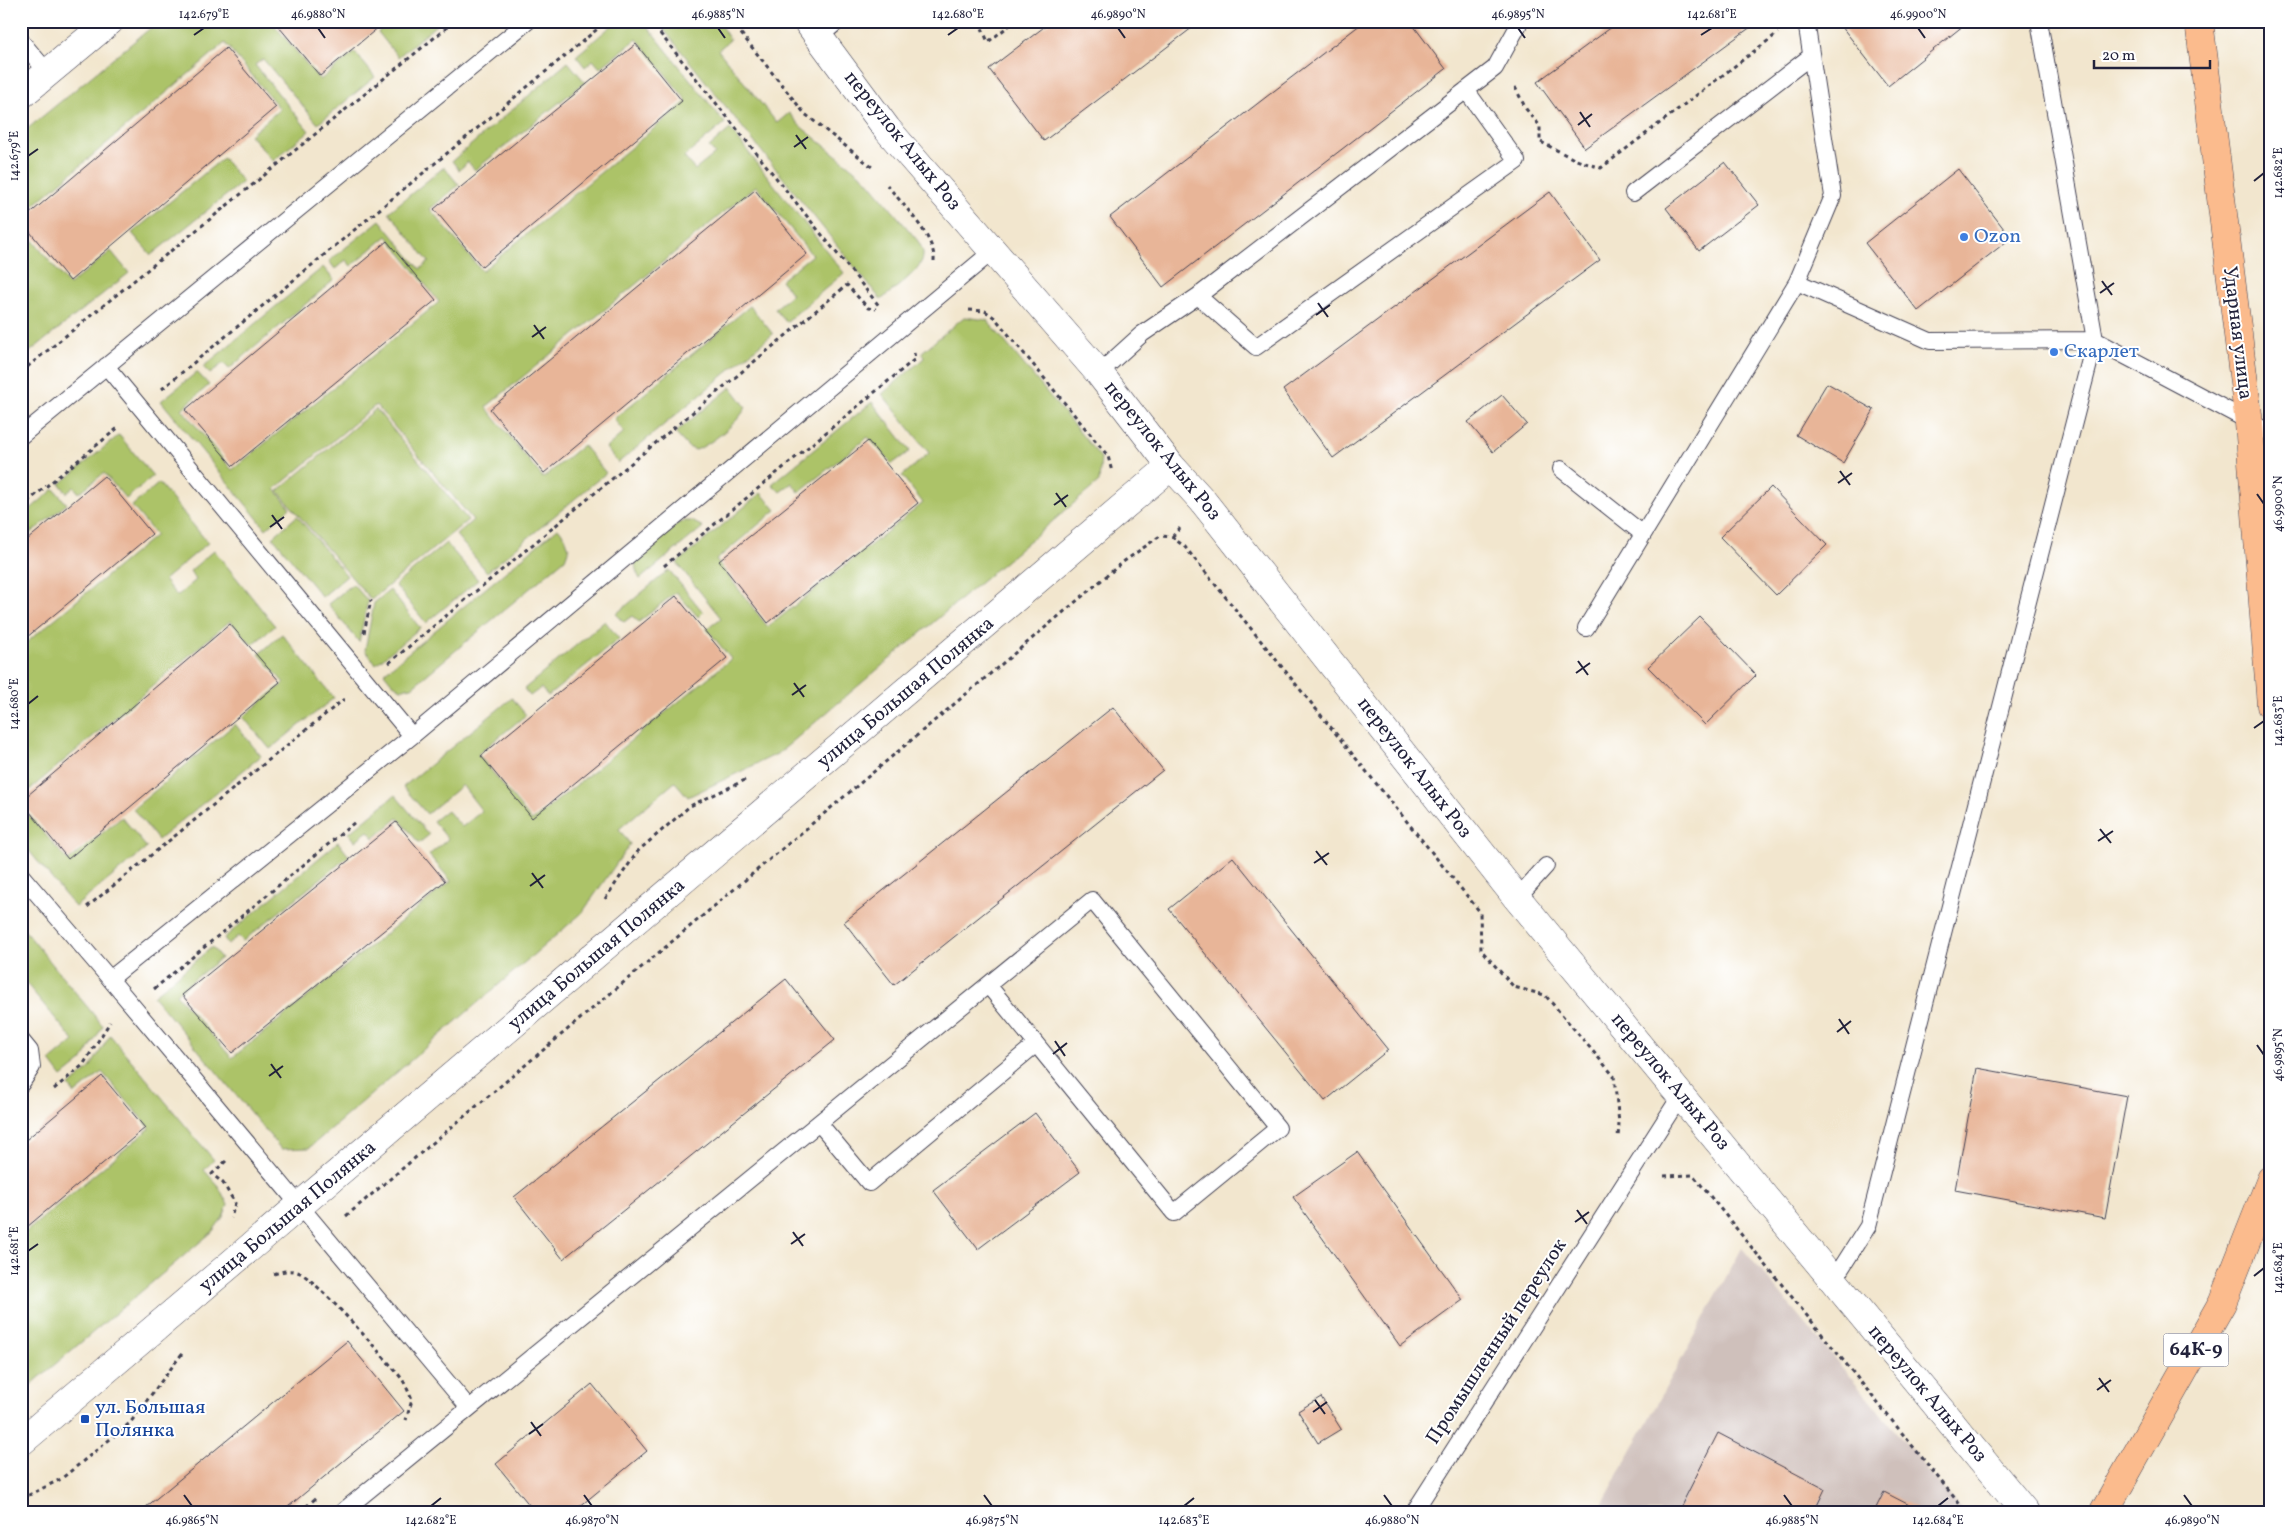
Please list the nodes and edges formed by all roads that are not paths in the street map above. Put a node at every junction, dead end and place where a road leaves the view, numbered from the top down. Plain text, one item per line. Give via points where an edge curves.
1 (110, 21) edge
2 (528, 21) edge
3 (1515, 21) edge
4 (1806, 21) edge
5 (2039, 21) edge
6 (2199, 21) edge
7 (821, 27) edge
8 (21, 41) edge
9 (1811, 56) junction
10 (48, 73) junction
11 (1466, 90) junction
12 (21, 95) edge
13 (1633, 193) dead end
14 (994, 250) junction
15 (1797, 282) junction
16 (1198, 296) junction
17 (2095, 340) junction
18 (106, 366) junction
19 (1099, 373) junction
20 (2260, 428) edge
21 (21, 436) edge
22 (1171, 466) junction
23 (1561, 469) dead end
24 (1643, 534) junction
25 (1586, 628) dead end
26 (2271, 706) edge
27 (412, 736) junction
28 (1546, 866) dead end
29 (21, 876) edge
30 (1517, 898) junction
31 (110, 979) junction
32 (988, 985) junction
33 (21, 1040) edge
34 (1036, 1044) junction
35 (21, 1084) edge
36 (1681, 1095) junction
37 (819, 1123) junction
38 (2271, 1179) edge
39 (300, 1208) junction
40 (1833, 1280) junction
41 (469, 1408) junction
42 (21, 1442) edge
43 (342, 1512) edge
44 (1414, 1512) edge
45 (2025, 1512) edge
46 (2104, 1512) edge

1 - 10 street
2 - 18 lane
3 - 11 lane via 1518,26 1495,68
4 - 9 lane
5 - 17 lane
6 - 20 main road, Ударная улица
7 - 14 street, переулок Алых Роз via 887,129
8 - 10 lane
9 - 13 lane
9 - 15 lane via 1833,196
10 - 12 street
11 - 16 lane
11 - 16 lane via 1517,161 1256,347
14 - 19 street, переулок Алых Роз
14 - 27 lane
15 - 17 lane via 1930,341
15 - 24 lane
16 - 19 lane via 1142,334
17 - 20 lane
17 - 40 lane via 1868,1226
18 - 21 lane
18 - 27 lane
19 - 22 street, переулок Алых Роз
20 - 26 main road, Ударная улица
22 - 30 street, переулок Алых Роз via 1202,500
22 - 39 street, улица Большая Полянка
23 - 24 lane
24 - 25 lane
27 - 31 lane
28 - 30 lane
29 - 31 lane
30 - 36 street, переулок Алых Роз
31 - 39 lane
32 - 34 lane
32 - 34 lane via 1092,900 1278,1128 1174,1213
32 - 37 lane
33 - 35 lane via 30,1051 32,1067
34 - 37 lane via 869,1183
36 - 40 street, переулок Алых Роз
36 - 44 lane, Промышленный переулок
37 - 41 lane
38 - 46 main road, 64К-9 via 2222,1303
39 - 41 lane
39 - 42 street, улица Большая Полянка
40 - 45 street, переулок Алых Роз
41 - 43 lane

